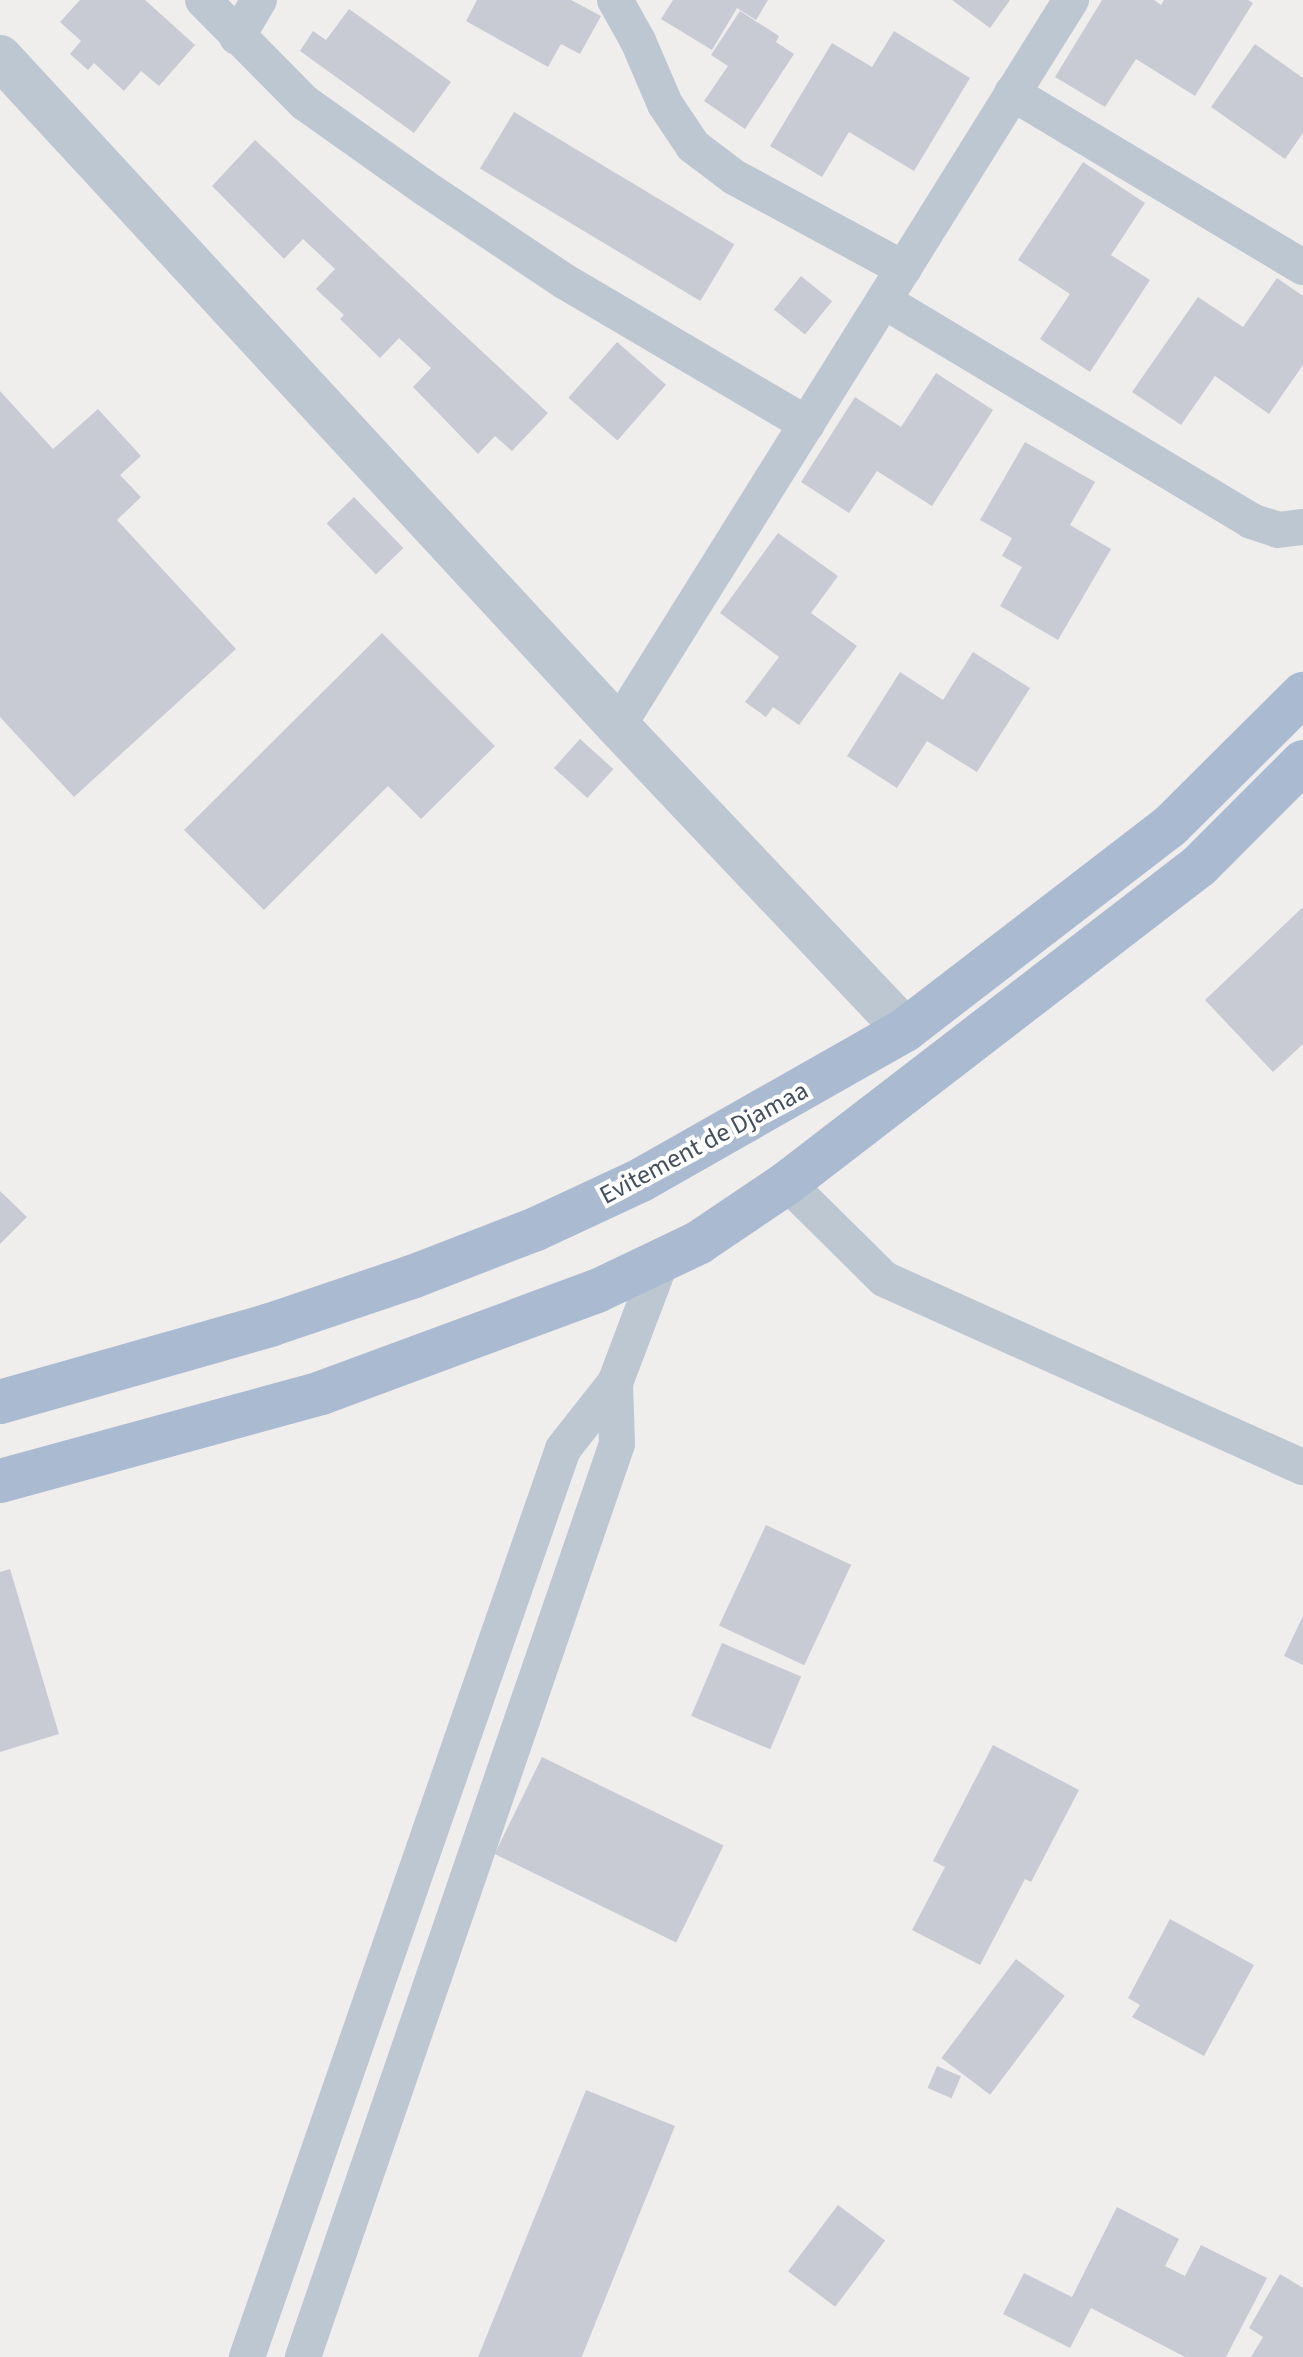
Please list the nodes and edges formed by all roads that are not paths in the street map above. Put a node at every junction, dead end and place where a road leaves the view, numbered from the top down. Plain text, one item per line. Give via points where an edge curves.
1 (203, 0) edge
2 (259, 0) edge
3 (615, 0) edge
4 (1071, 0) edge
5 (237, 37) junction
6 (0, 57) edge
7 (1012, 93) junction
8 (1303, 267) edge
9 (904, 269) junction
10 (884, 301) junction
11 (807, 424) junction
12 (1303, 527) edge
13 (1303, 694) edge
14 (618, 726) junction
15 (1303, 762) edge
16 (905, 1030) junction
17 (787, 1183) junction
18 (661, 1261) junction
19 (615, 1383) junction
20 (0, 1402) edge
21 (1303, 1467) edge
22 (0, 1481) edge
23 (247, 2357) edge
24 (303, 2357) edge

1 - 5 street
2 - 5 street
3 - 9 street via 665,104 693,146 734,177
4 - 7 street
5 - 11 street via 305,103 425,188 564,281
6 - 14 street
7 - 8 street
7 - 9 street
9 - 10 street
10 - 11 street
10 - 12 street via 1251,521 1278,530
11 - 14 street
13 - 16 main road, Evitement de Djamaa via 1169,827
14 - 16 street
15 - 17 main road via 1199,866
16 - 20 main road, Evitement de Djamaa via 641,1180 536,1229 270,1325
17 - 18 main road via 698,1243
17 - 21 street via 884,1279
18 - 19 street
18 - 22 main road via 469,1341 321,1393
19 - 23 street via 563,1449
19 - 24 street via 617,1444

